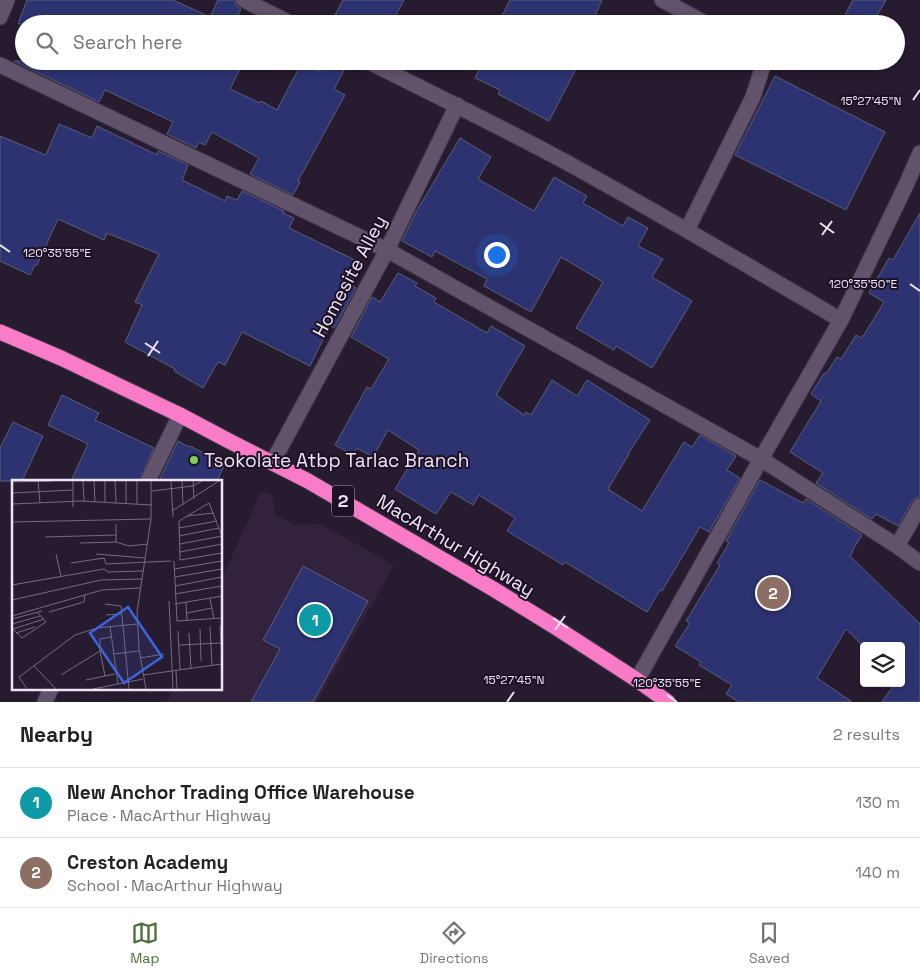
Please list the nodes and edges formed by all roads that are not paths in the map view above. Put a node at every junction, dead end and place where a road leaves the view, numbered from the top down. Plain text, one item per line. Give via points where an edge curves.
1 (7, 0) edge
2 (244, 0) edge
3 (662, 0) edge
4 (274, 15) edge
5 (690, 15) edge
6 (0, 17) edge
7 (0, 65) edge
8 (385, 70) edge
9 (761, 70) edge
10 (456, 106) junction
11 (920, 153) edge
12 (687, 230) junction
13 (387, 250) junction
14 (841, 320) junction
15 (0, 332) edge
16 (180, 415) junction
17 (761, 459) junction
18 (272, 463) junction
19 (148, 480) edge
20 (920, 506) edge
21 (897, 546) junction
22 (920, 563) edge
23 (637, 680) junction
24 (50, 690) edge
25 (45, 702) edge
26 (668, 702) edge

1 - 6 street
2 - 4 street
3 - 5 street
7 - 13 street
8 - 10 street
9 - 12 street via 753,96
10 - 12 street
10 - 13 street, Homesite Alley
11 - 14 street
12 - 14 street
13 - 17 street
13 - 18 street, Homesite Alley
14 - 17 street
15 - 16 highway, MacArthur Highway / 2
16 - 18 highway, MacArthur Highway / 2
16 - 19 street
17 - 21 street
17 - 23 street
18 - 23 highway, MacArthur Highway / 2 via 308,480 479,580
20 - 21 street
21 - 22 street
23 - 26 highway, MacArthur Highway / 2
24 - 25 street

